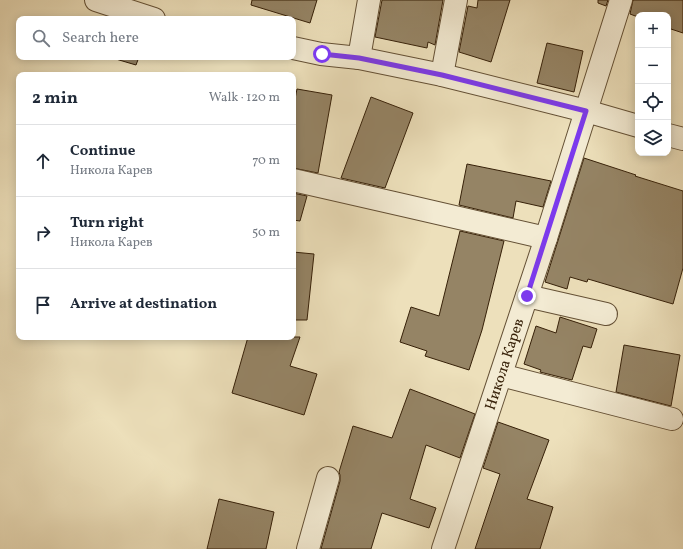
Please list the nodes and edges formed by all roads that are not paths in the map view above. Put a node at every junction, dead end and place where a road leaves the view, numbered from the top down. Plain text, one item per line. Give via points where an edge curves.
1 (96, 0) edge
2 (369, 0) edge
3 (456, 0) edge
4 (621, 0) edge
5 (145, 16) edge
6 (296, 49) edge
7 (359, 58) junction
8 (442, 75) junction
9 (586, 111) junction
10 (635, 125) edge
11 (671, 136) edge
12 (683, 139) edge
13 (296, 181) edge
14 (546, 238) junction
15 (527, 296) junction
16 (606, 314) dead end
17 (501, 375) junction
18 (672, 418) dead end
19 (328, 478) dead end
20 (308, 549) edge
21 (443, 549) edge

1 - 5 street
2 - 7 street
3 - 8 street
4 - 9 street, Никола Карев
6 - 7 street
7 - 8 street
8 - 9 street
9 - 10 street
9 - 14 street, Никола Карев
11 - 12 street
13 - 14 street
14 - 15 street, Никола Карев
15 - 16 street
15 - 17 street, Никола Карев
17 - 18 street
17 - 21 street, Никола Карев
19 - 20 street

